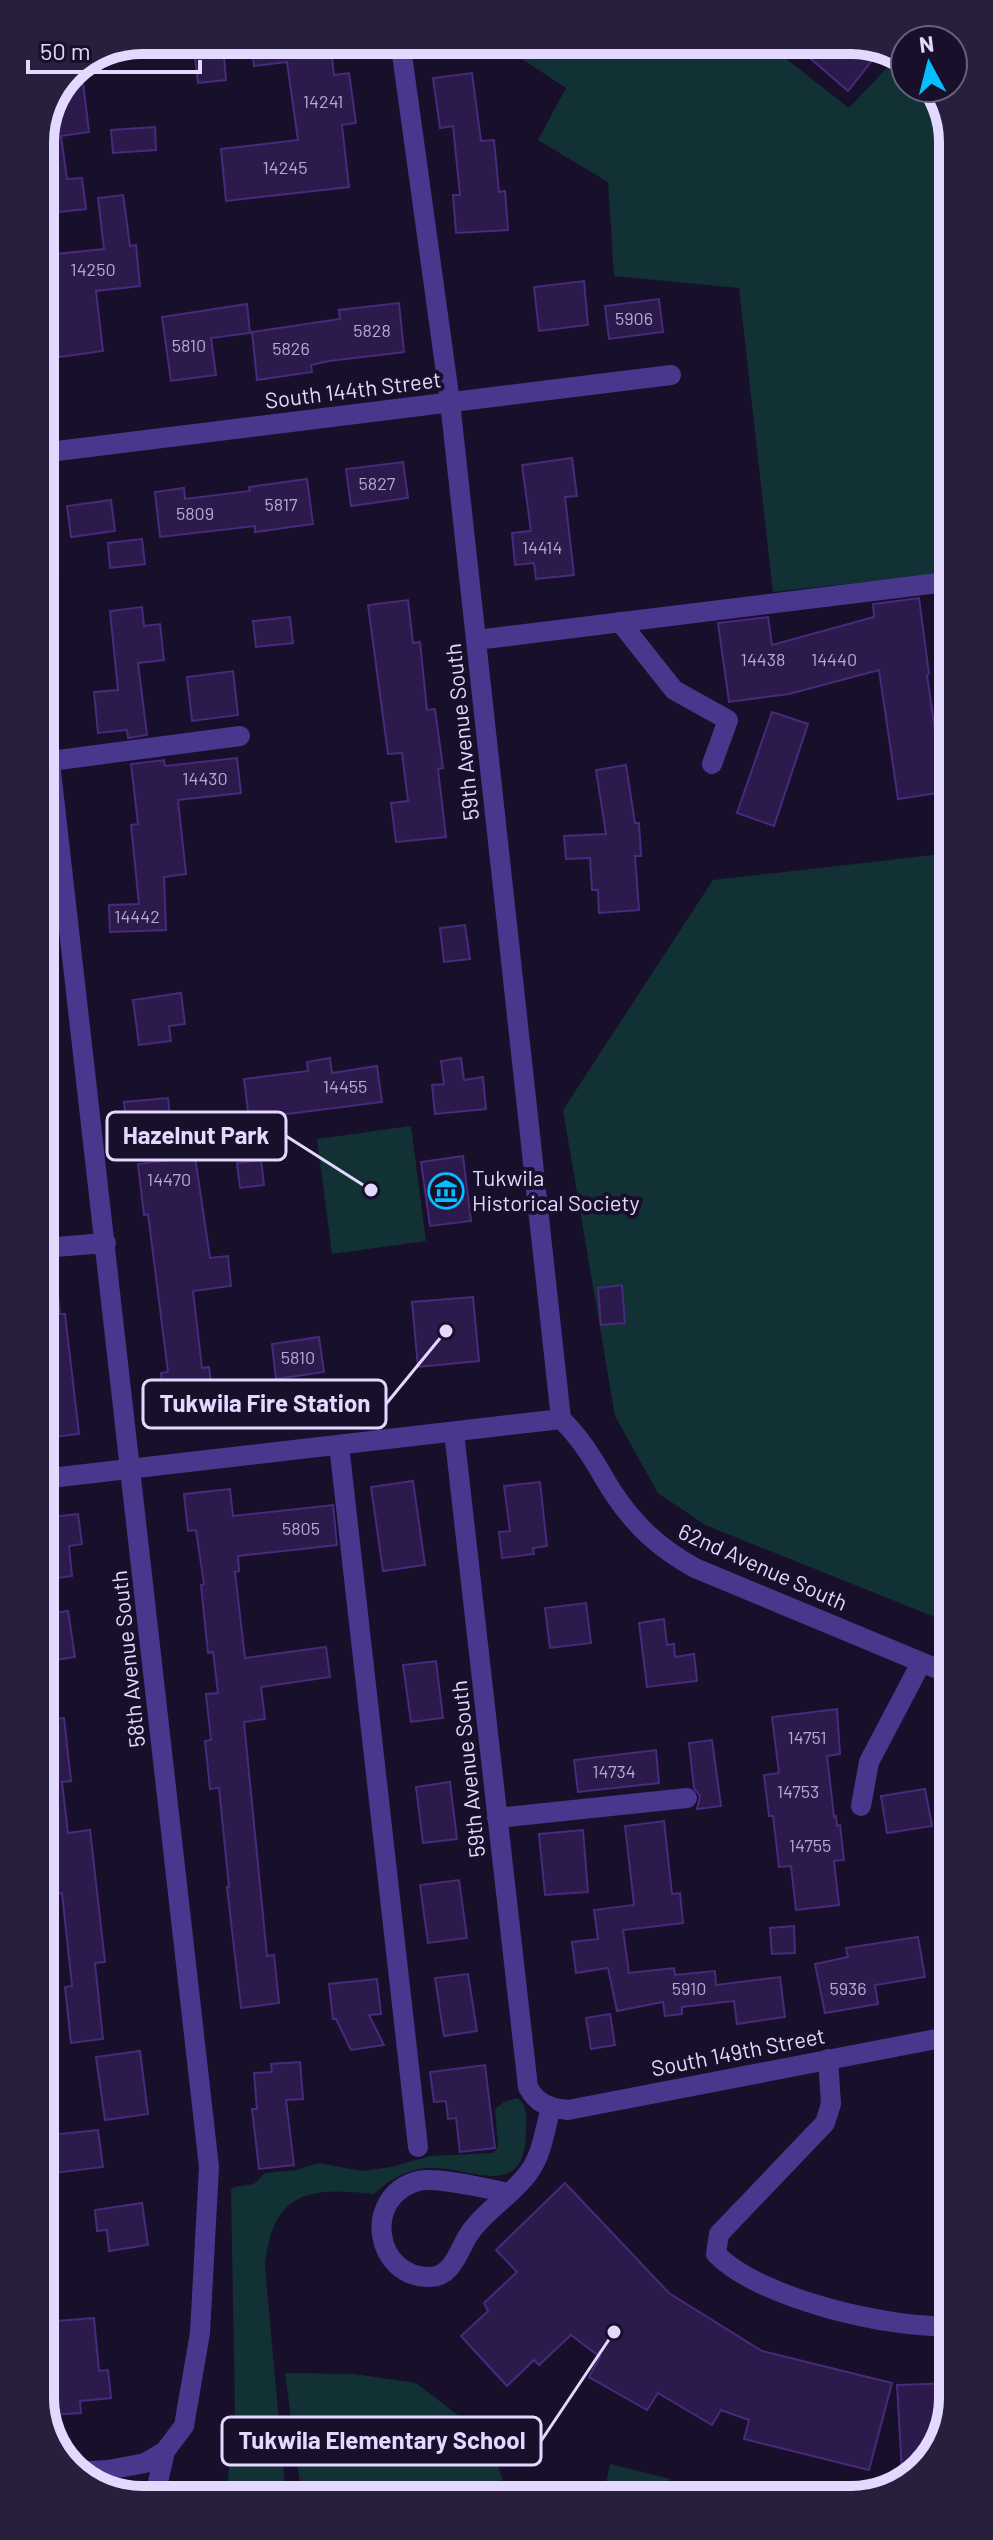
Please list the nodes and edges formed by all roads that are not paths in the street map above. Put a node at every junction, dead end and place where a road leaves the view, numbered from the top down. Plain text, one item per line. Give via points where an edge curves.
1 (402, 54) edge
2 (671, 375) dead end
3 (450, 402) junction
4 (54, 451) edge
5 (938, 583) dead end
6 (620, 622) junction
7 (476, 640) junction
8 (240, 736) dead end
9 (54, 761) edge
10 (712, 764) dead end
11 (54, 787) edge
12 (106, 1243) junction
13 (54, 1247) edge
14 (561, 1419) junction
15 (454, 1432) junction
16 (339, 1445) junction
17 (131, 1467) junction
18 (54, 1477) edge
19 (921, 1663) junction
20 (939, 1670) edge
21 (687, 1798) dead end
22 (861, 1806) dead end
23 (497, 1818) junction
24 (939, 2038) edge
25 (828, 2059) junction
26 (543, 2104) junction
27 (418, 2147) dead end
28 (509, 2193) junction
29 (939, 2325) edge
30 (165, 2451) junction
31 (94, 2471) edge
32 (157, 2486) edge

1 - 3 street, 59th Avenue South
2 - 3 street, South 144th Street
3 - 4 street, South 144th Street
3 - 7 street, 59th Avenue South
5 - 6 street
6 - 7 street
6 - 10 street via 674,690 728,720
7 - 14 street, 59th Avenue South
8 - 9 street
11 - 12 street, 58th Avenue South
12 - 13 street
12 - 17 street, 58th Avenue South
14 - 15 street
14 - 19 street, 62nd Avenue South via 578,1436 613,1493 665,1552
15 - 16 street
15 - 23 street, 59th Avenue South
16 - 17 street
16 - 27 street
17 - 18 street
17 - 30 street, 58th Avenue South via 209,2167 200,2333 184,2426
19 - 20 street, 62nd Avenue South
19 - 22 street via 869,1762
21 - 23 street
23 - 26 street, 59th Avenue South via 528,2087
24 - 25 street, South 149th Street
25 - 26 street, South 149th Street via 568,2110
25 - 29 street via 831,2104 825,2123 719,2234 716,2254 730,2270 831,2310 883,2322
26 - 28 street via 535,2162
28 - 28 street via 475,2226 441,2274 410,2272 385,2249 380,2221 384,2208 405,2186 420,2180
30 - 31 street via 145,2463
30 - 32 street, 58th Avenue South

